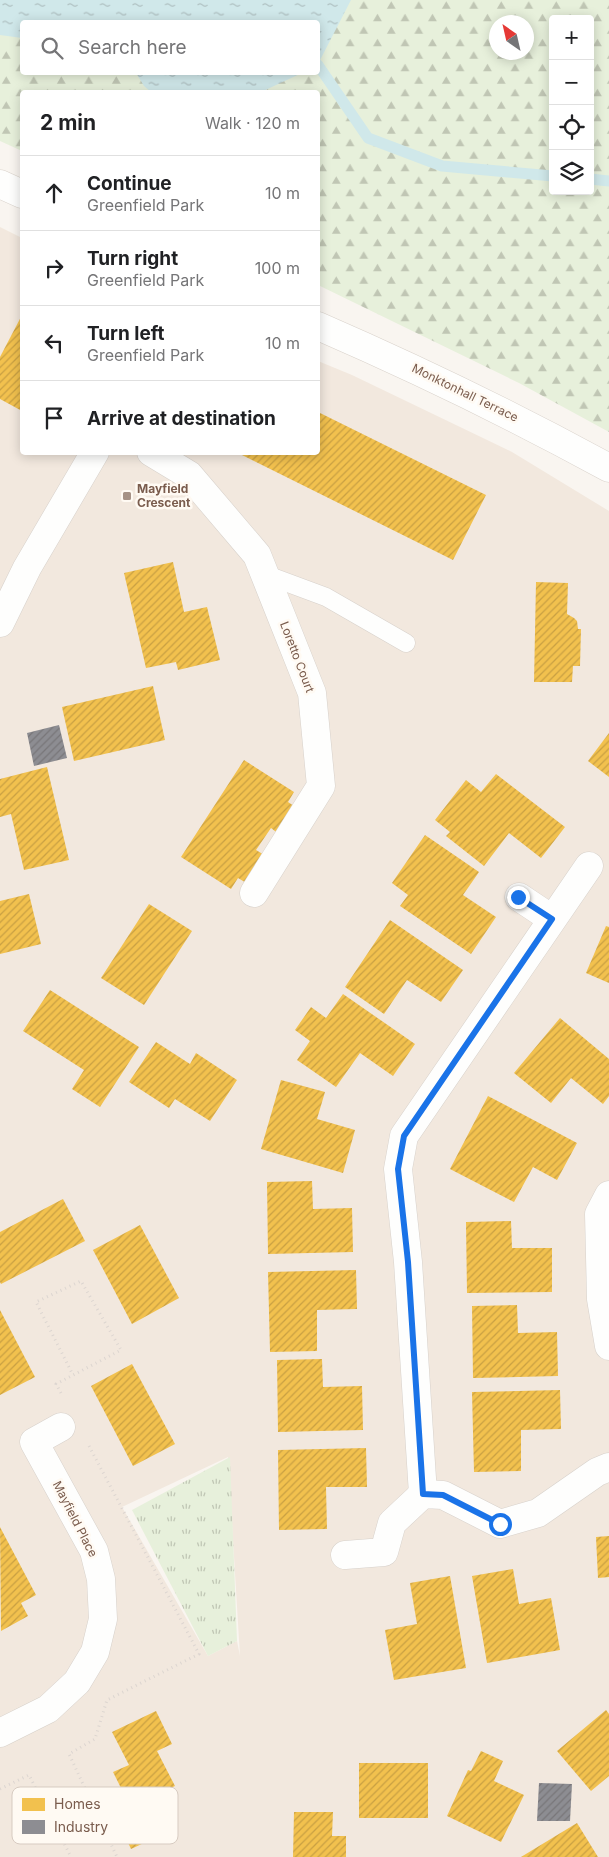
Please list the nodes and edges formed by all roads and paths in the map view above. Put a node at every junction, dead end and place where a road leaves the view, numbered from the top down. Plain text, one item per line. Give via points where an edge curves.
1 (0, 184) edge
2 (20, 193) edge
3 (320, 327) edge
4 (93, 455) edge
5 (156, 455) edge
6 (609, 468) edge
7 (264, 574) junction
8 (0, 623) edge
9 (406, 643) dead end
10 (589, 866) dead end
11 (254, 892) dead end
12 (518, 897) dead end
13 (552, 919) junction
14 (609, 1195) edge
15 (609, 1346) edge
16 (73, 1375) junction
17 (64, 1398) dead end
18 (61, 1427) dead end
19 (609, 1467) edge
20 (423, 1494) junction
21 (346, 1555) dead end
22 (0, 1733) edge
23 (35, 1787) edge
24 (0, 1790) edge
25 (64, 1844) edge
26 (71, 1857) edge

1 - 2 street
3 - 6 street, Monktonhall Terrace via 521,420
4 - 8 street via 27,568
5 - 7 street, Loretto Court via 189,474 256,554
7 - 9 lane via 326,596
7 - 11 street, Loretto Court via 312,693 321,786
10 - 13 street
12 - 13 street
13 - 20 street via 404,1136 398,1169 408,1262
14 - 15 street via 599,1214 600,1299
16 - 16 path via 36,1302 81,1281 120,1350
16 - 17 path via 56,1384
18 - 22 street, Mayfield Place via 34,1442 94,1551 101,1579 103,1619 95,1652 77,1682 48,1708
19 - 20 street via 538,1513 500,1524 443,1495
20 - 21 street via 392,1523 384,1552
23 - 24 path via 29,1775
25 - 26 path

